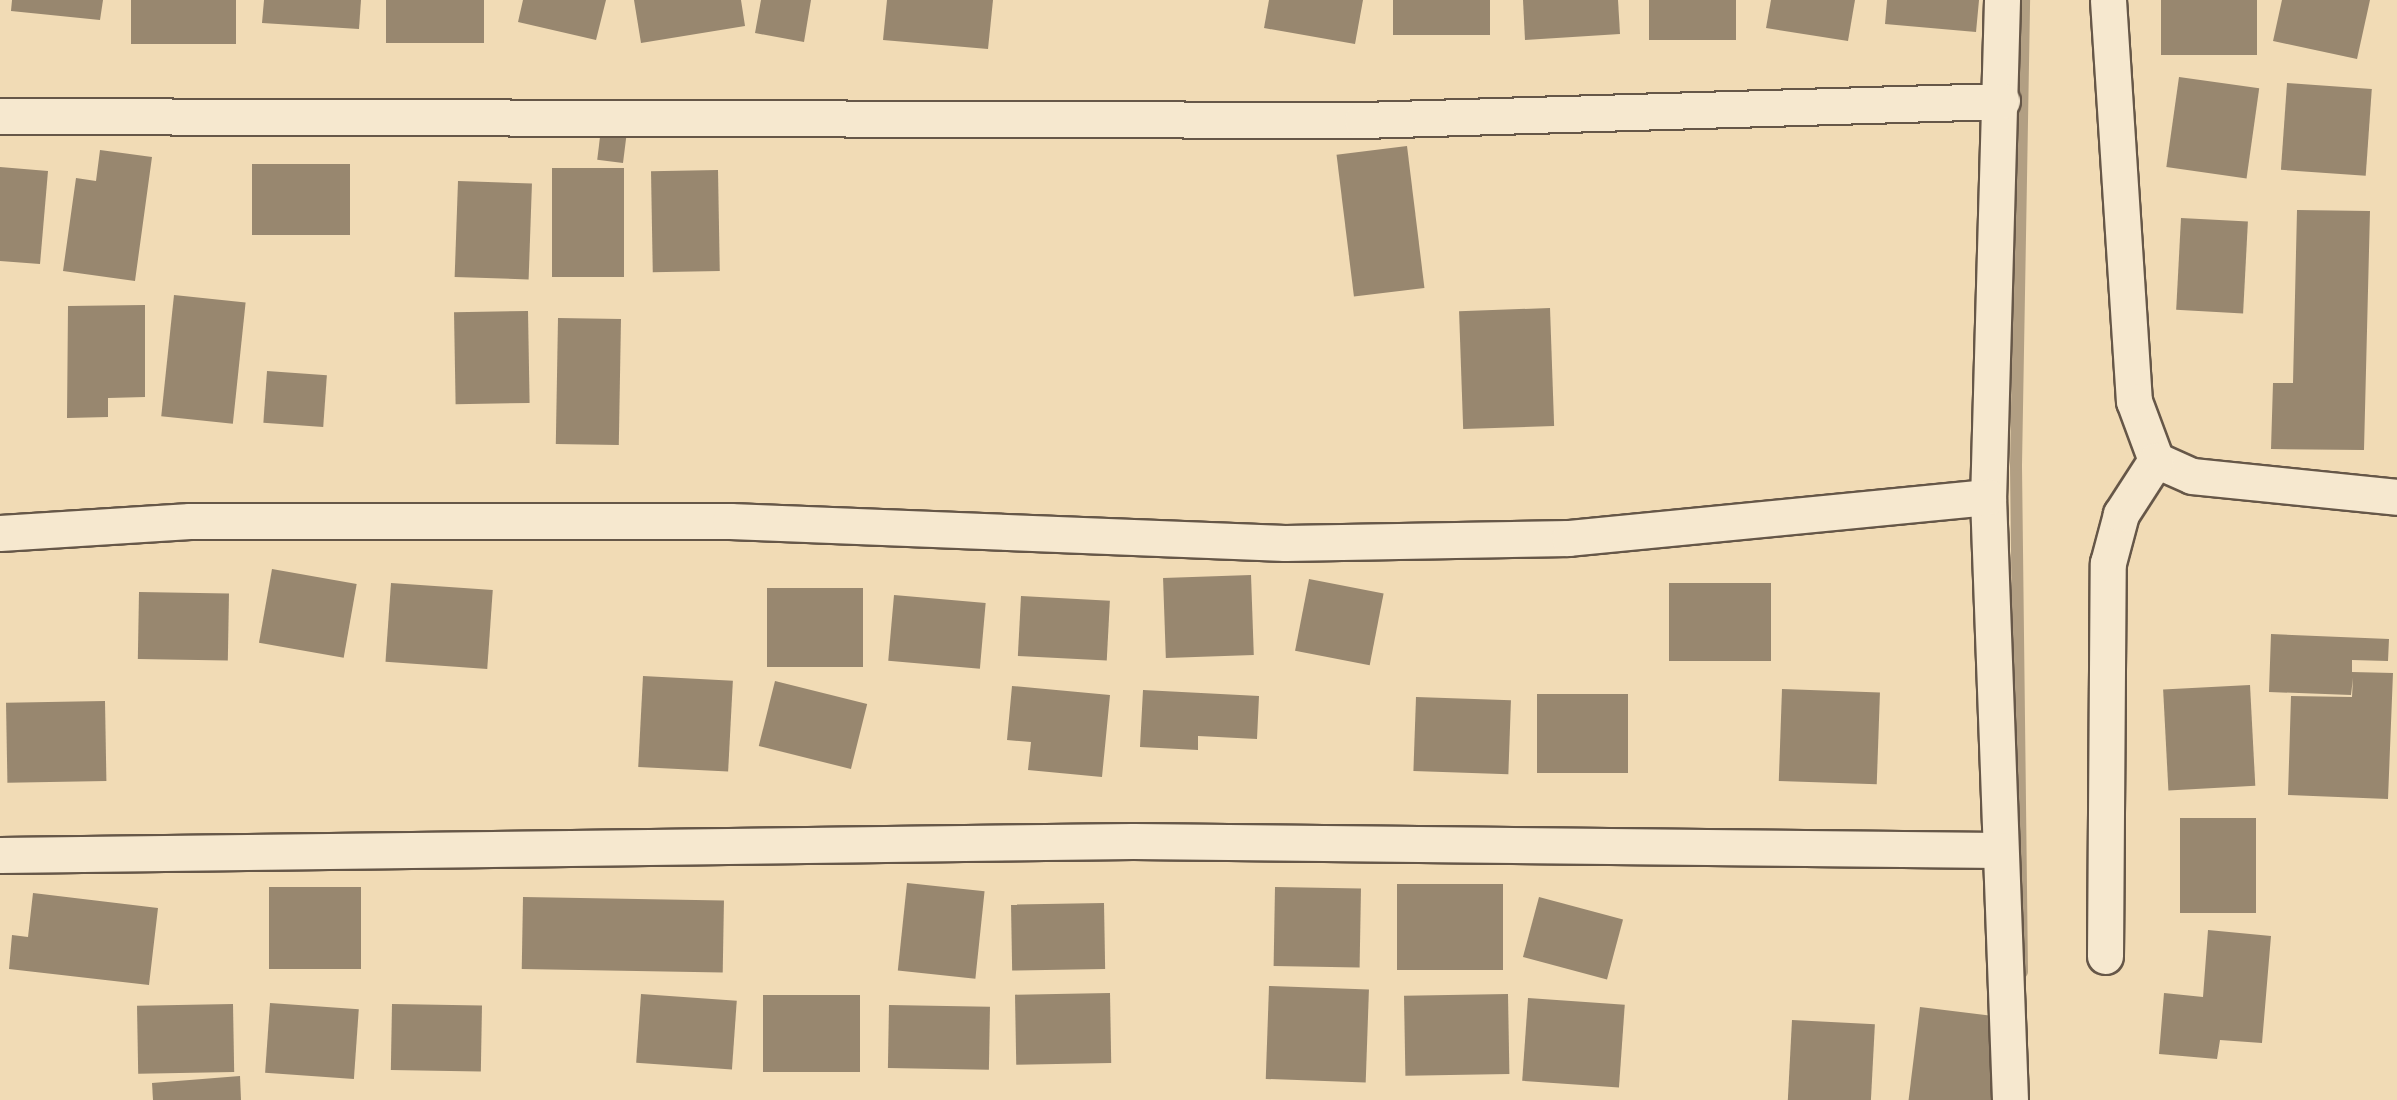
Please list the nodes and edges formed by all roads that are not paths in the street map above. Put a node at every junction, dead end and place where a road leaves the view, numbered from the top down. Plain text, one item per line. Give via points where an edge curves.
1 (2002, 0) edge
2 (2108, 0) edge
3 (2002, 101) junction
4 (0, 116) edge
5 (2156, 460) junction
6 (2397, 496) edge
7 (1988, 497) junction
8 (0, 532) edge
9 (2000, 850) junction
10 (0, 854) edge
11 (2106, 956) dead end
12 (2010, 1100) edge

1 - 3 street
2 - 5 street via 2134,401
3 - 4 street via 1362,120
3 - 7 street
5 - 6 street via 2192,476
5 - 11 street via 2121,514 2108,563
7 - 8 street via 1569,538 1341,542 730,521 190,521
7 - 9 street
9 - 10 street via 1133,841
9 - 12 street

